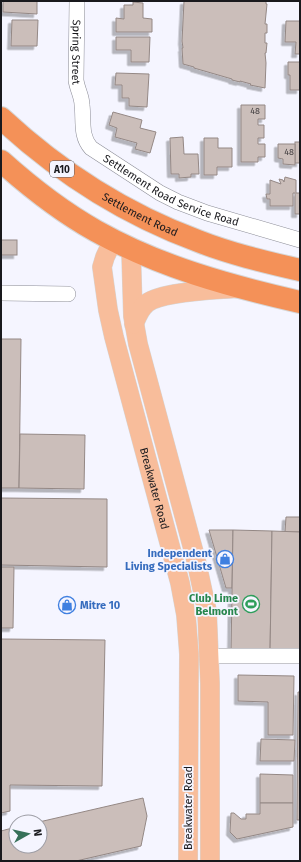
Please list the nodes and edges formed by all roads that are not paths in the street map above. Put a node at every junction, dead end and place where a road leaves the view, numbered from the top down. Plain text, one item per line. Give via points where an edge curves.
1 (77, 1) edge
2 (82, 103) joint
3 (1, 118) edge
4 (1, 160) edge
5 (130, 210) junction
6 (300, 240) edge
7 (122, 244) junction
8 (300, 269) edge
9 (240, 288) junction
10 (1, 293) edge
11 (68, 294) dead end
12 (300, 302) edge
13 (134, 324) junction
14 (168, 457) junction
15 (148, 462) junction
16 (210, 656) junction
17 (300, 656) edge
18 (188, 861) edge
19 (210, 861) edge

1 - 2 street, Spring Street via 76,85
2 - 6 street, Settlement Road Service Road via 85,140 90,148 104,158 178,202
3 - 5 highway, Settlement Road / A10 via 60,167
4 - 7 highway via 34,189 76,219
5 - 7 highway
5 - 8 highway, Settlement Road / A10 via 204,243 244,256
7 - 9 highway via 194,274
7 - 13 main road, Breakwater Road
7 - 15 main road, Breakwater Road via 103,265 106,302
9 - 12 highway
9 - 13 main road via 176,294 154,299 144,305
10 - 11 street
13 - 14 main road, Breakwater Road
14 - 15 main road
14 - 16 main road, Breakwater Road via 202,583 208,619
15 - 18 main road, Breakwater Road via 180,583 188,630
16 - 17 street
16 - 19 main road, Breakwater Road

